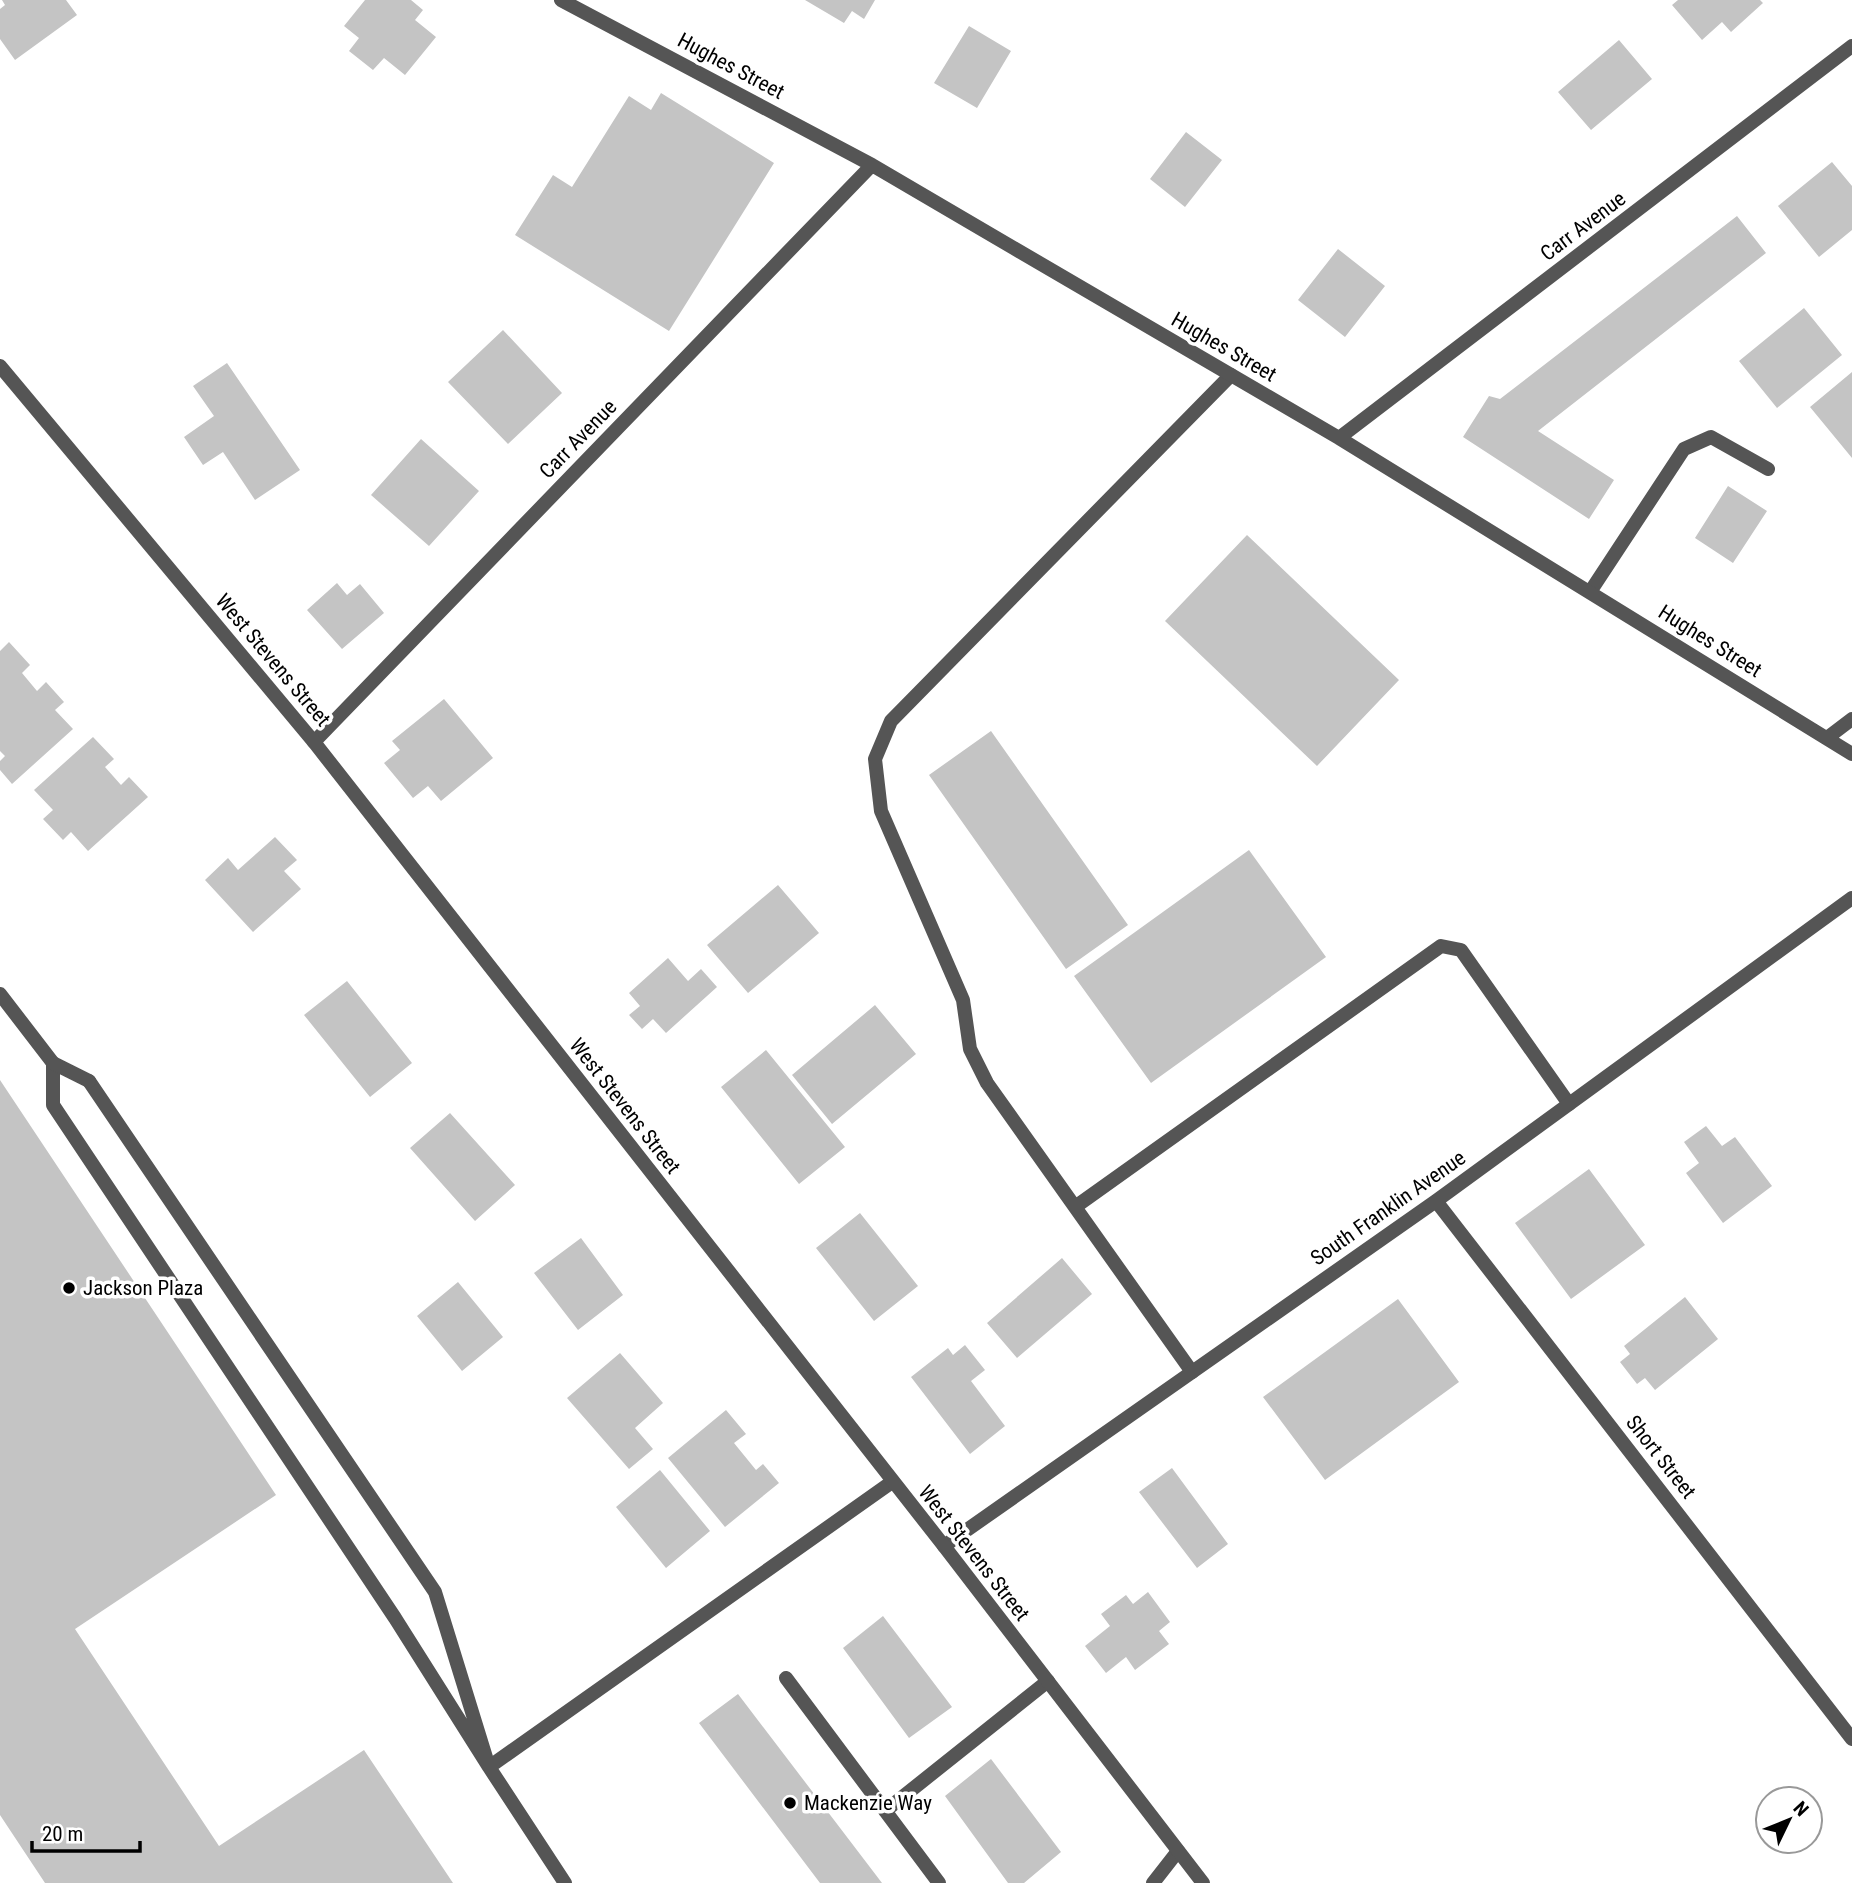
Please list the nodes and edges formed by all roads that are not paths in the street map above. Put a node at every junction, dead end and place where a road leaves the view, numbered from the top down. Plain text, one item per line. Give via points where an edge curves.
1 (561, 0) edge
2 (1852, 46) edge
3 (872, 165) junction
4 (0, 366) edge
5 (1231, 375) junction
6 (1339, 438) junction
7 (1768, 469) dead end
8 (1590, 592) junction
9 (1852, 719) edge
10 (1827, 738) junction
11 (314, 742) junction
12 (1852, 754) edge
13 (1852, 898) edge
14 (0, 994) edge
15 (53, 1063) junction
16 (1569, 1104) junction
17 (1436, 1201) junction
18 (1075, 1207) junction
19 (1192, 1372) junction
20 (892, 1482) junction
21 (944, 1546) junction
22 (786, 1678) dead end
23 (1048, 1681) junction
24 (1852, 1739) edge
25 (489, 1767) junction
26 (885, 1811) junction
27 (1178, 1851) junction
28 (565, 1883) edge
29 (939, 1883) edge
30 (1153, 1883) edge
31 (1203, 1883) edge

1 - 3 street, Hughes Street
2 - 6 street, Carr Avenue
3 - 5 street, Hughes Street
3 - 11 street, Carr Avenue
4 - 11 street, West Stevens Street
5 - 6 street, Hughes Street
5 - 18 street via 891,721 875,759 881,811 962,1000 971,1049 987,1083
6 - 8 street, Hughes Street
7 - 8 street via 1712,437 1684,449
8 - 10 street, Hughes Street
9 - 10 street
10 - 12 street, Hughes Street
11 - 20 street, West Stevens Street
13 - 16 street, South Franklin Avenue
14 - 15 street
15 - 25 street via 53,1105
15 - 25 street via 89,1081 435,1592
16 - 17 street, South Franklin Avenue
16 - 18 street via 1461,950 1441,946
17 - 19 street, South Franklin Avenue
17 - 24 street, Short Street
18 - 19 street
19 - 21 street, South Franklin Avenue
20 - 21 street, West Stevens Street
20 - 25 street
21 - 23 street, West Stevens Street
22 - 26 street
23 - 26 street
23 - 27 street, West Stevens Street
25 - 28 street
26 - 29 street
27 - 30 street
27 - 31 street, West Stevens Street

